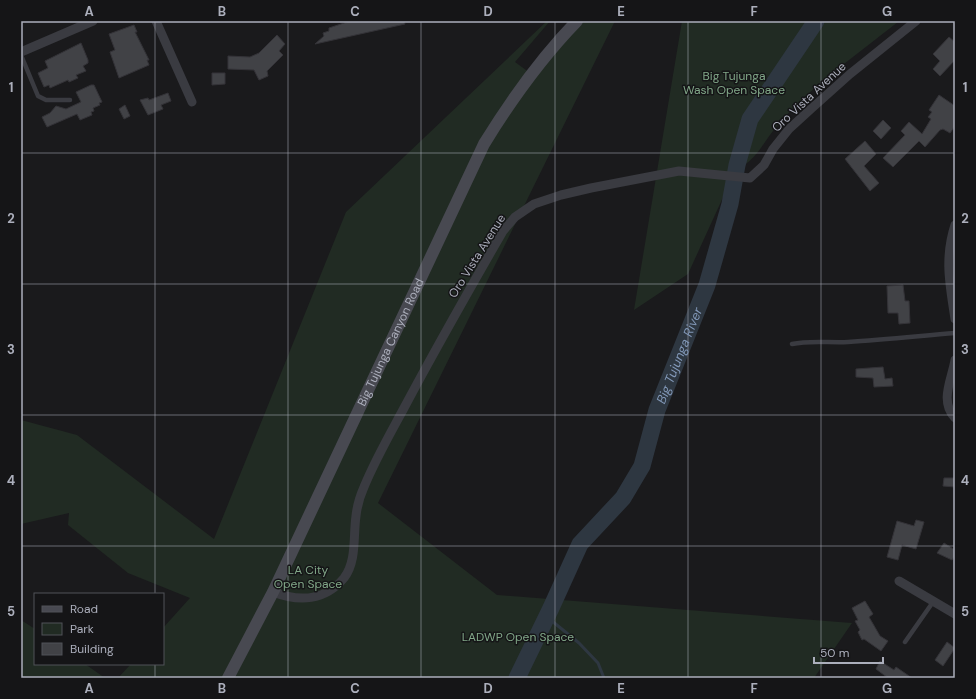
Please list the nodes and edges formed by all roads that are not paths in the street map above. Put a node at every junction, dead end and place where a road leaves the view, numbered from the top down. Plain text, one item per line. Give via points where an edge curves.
1 (92, 21) edge
2 (156, 21) edge
3 (577, 21) edge
4 (916, 21) edge
5 (21, 52) edge
6 (21, 55) edge
7 (70, 100) dead end
8 (192, 102) dead end
9 (955, 225) edge
10 (950, 239) junction
11 (955, 250) edge
12 (955, 319) edge
13 (955, 333) edge
14 (792, 344) dead end
15 (955, 360) edge
16 (955, 418) edge
17 (899, 581) dead end
18 (273, 592) junction
19 (933, 602) junction
20 (955, 614) edge
21 (905, 642) dead end
22 (228, 678) edge

1 - 5 street
2 - 8 street
3 - 18 street, Big Tujunga Canyon Road via 542,60 484,144
4 - 18 street, Oro Vista Avenue via 812,108 789,130 773,149 764,166 750,178 679,171 561,195 534,204 515,216 442,336 367,481 358,503 353,552 345,576 327,593 316,597 293,598
6 - 7 lane via 38,96 46,100
9 - 10 street
10 - 11 street
10 - 12 street via 947,267
13 - 14 lane via 888,340
15 - 16 street via 947,400
17 - 19 street
18 - 22 street, Big Tujunga Canyon Road
19 - 20 street
19 - 21 lane

